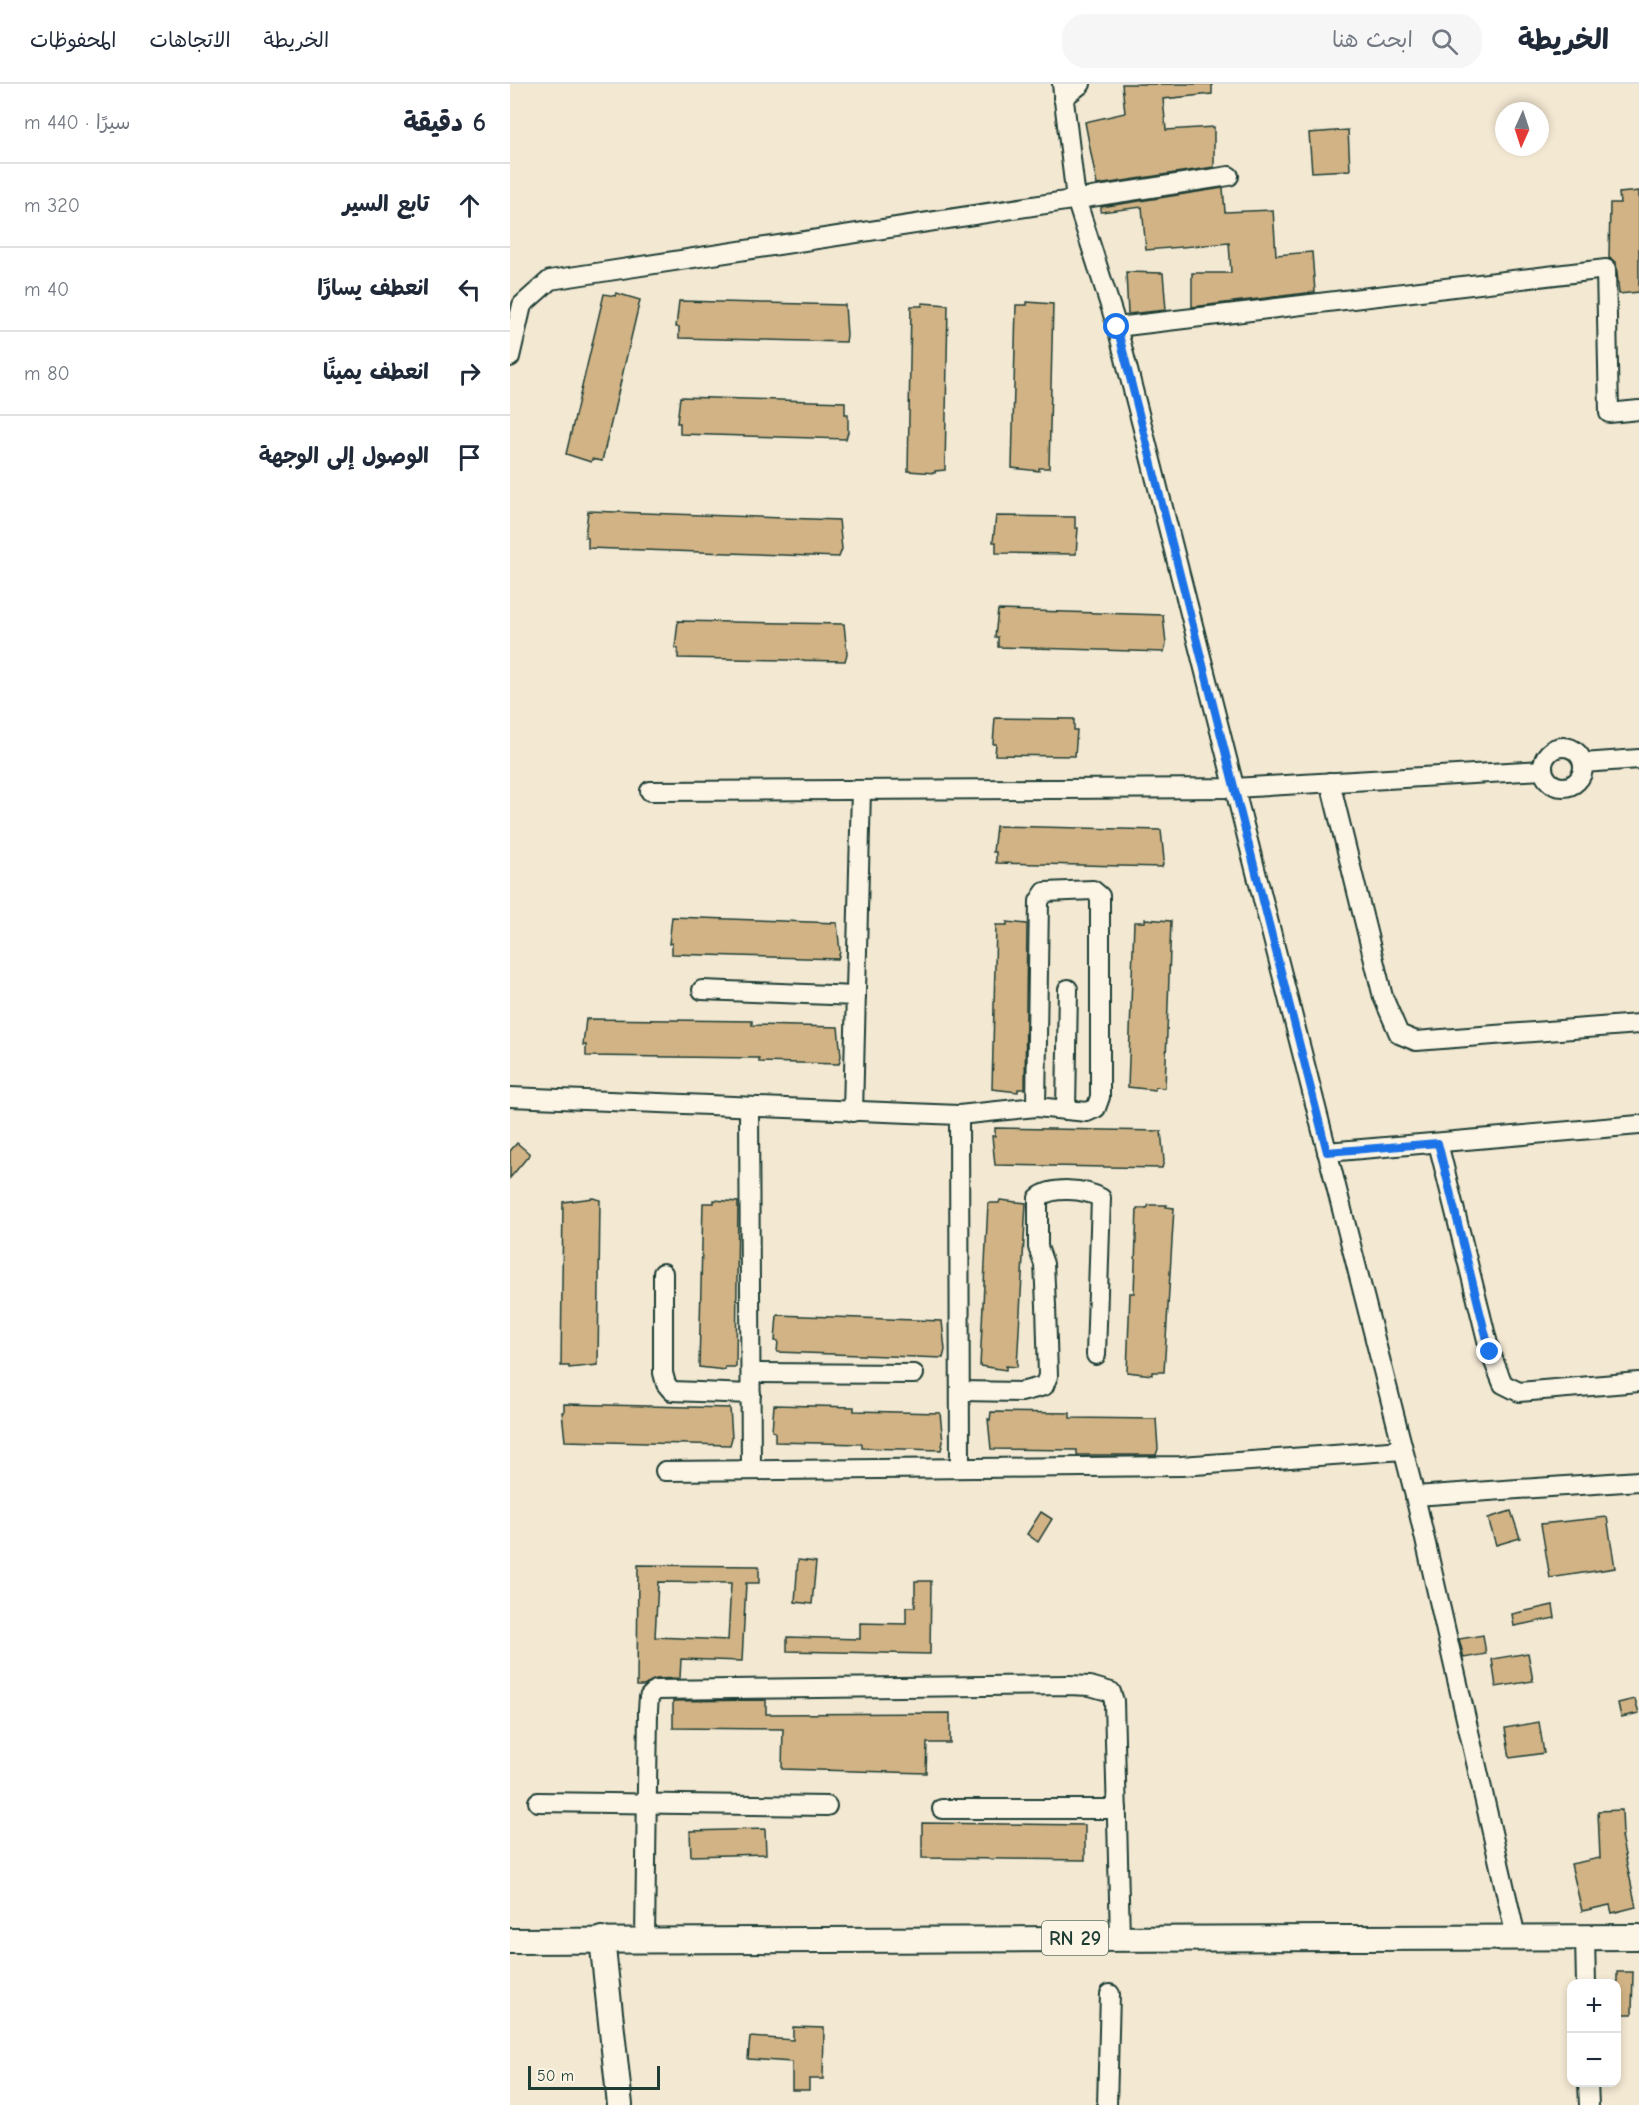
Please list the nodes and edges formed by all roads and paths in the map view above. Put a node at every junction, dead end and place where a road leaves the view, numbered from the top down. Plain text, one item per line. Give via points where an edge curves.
1 (1081, 84) edge
2 (1062, 91) edge
3 (1229, 176) dead end
4 (1076, 199) junction
5 (1117, 327) junction
6 (510, 357) edge
7 (1639, 410) edge
8 (1639, 759) edge
9 (1583, 763) junction
10 (1544, 770) junction
11 (1330, 782) junction
12 (1234, 788) junction
13 (861, 790) junction
14 (651, 791) dead end
15 (1068, 989) dead end
16 (702, 990) dead end
17 (856, 996) junction
18 (1639, 1024) edge
19 (510, 1097) edge
20 (1036, 1107) junction
21 (748, 1109) junction
22 (1066, 1110) junction
23 (853, 1112) junction
24 (959, 1115) junction
25 (1639, 1125) edge
26 (1438, 1143) junction
27 (1327, 1152) junction
28 (663, 1273) dead end
29 (1095, 1355) dead end
30 (751, 1373) junction
31 (914, 1374) dead end
32 (1639, 1382) edge
33 (960, 1390) junction
34 (751, 1394) junction
35 (1403, 1450) junction
36 (960, 1468) junction
37 (751, 1470) junction
38 (666, 1471) dead end
39 (1639, 1481) edge
40 (1415, 1496) junction
41 (538, 1802) dead end
42 (648, 1803) junction
43 (827, 1806) dead end
44 (942, 1809) dead end
45 (1117, 1809) junction
46 (1516, 1937) junction
47 (1639, 1937) edge
48 (1120, 1938) junction
49 (1585, 1938) junction
50 (602, 1939) junction
51 (645, 1939) junction
52 (510, 1941) edge
53 (1586, 1979) edge
54 (1110, 1994) dead end
55 (1588, 2087) edge
56 (620, 2105) edge
57 (1107, 2105) edge
58 (1589, 2105) edge

1 - 2 street
2 - 4 street
3 - 4 street
4 - 5 street
4 - 6 street via 550,280 522,305
5 - 7 street via 1606,269 1609,413
5 - 12 street
8 - 9 street
9 - 10 street via 1576,782 1567,786 1548,779
9 - 10 street via 1578,753 1560,747 1550,751 1544,760
10 - 11 street
11 - 12 street
11 - 18 street via 1383,997 1399,1035 1416,1041
12 - 13 street
12 - 27 street
13 - 14 street
13 - 17 street
15 - 22 street
16 - 17 street
17 - 23 street
19 - 21 street
20 - 22 street
20 - 22 street via 1039,901 1045,892 1093,890 1100,896 1100,1097 1096,1108 1087,1112
20 - 24 street
21 - 23 street
21 - 30 street
23 - 24 street
24 - 33 street
25 - 26 street
26 - 27 street
26 - 32 street via 1490,1352 1503,1384 1519,1392
27 - 35 street
28 - 34 street via 666,1384 672,1391
29 - 33 street via 1101,1198 1078,1191 1044,1193 1038,1198 1037,1210 1038,1247 1044,1264 1048,1376 1044,1386 1021,1392
30 - 31 street
30 - 34 street
33 - 36 street
34 - 37 street
35 - 36 street via 1180,1466
35 - 40 street
36 - 37 street
37 - 38 street
39 - 40 street
40 - 46 street
41 - 42 street
42 - 43 street
42 - 45 street via 648,1710 649,1697 656,1690 1068,1685 1111,1692
42 - 51 street
44 - 45 street
45 - 48 street
46 - 48 main road, RN 29
46 - 49 main road, RN 29
47 - 49 main road, RN 29
48 - 51 main road, RN 29
49 - 53 street
50 - 51 main road, RN 29
50 - 52 main road, RN 29
50 - 56 main road
54 - 57 street
55 - 58 street

